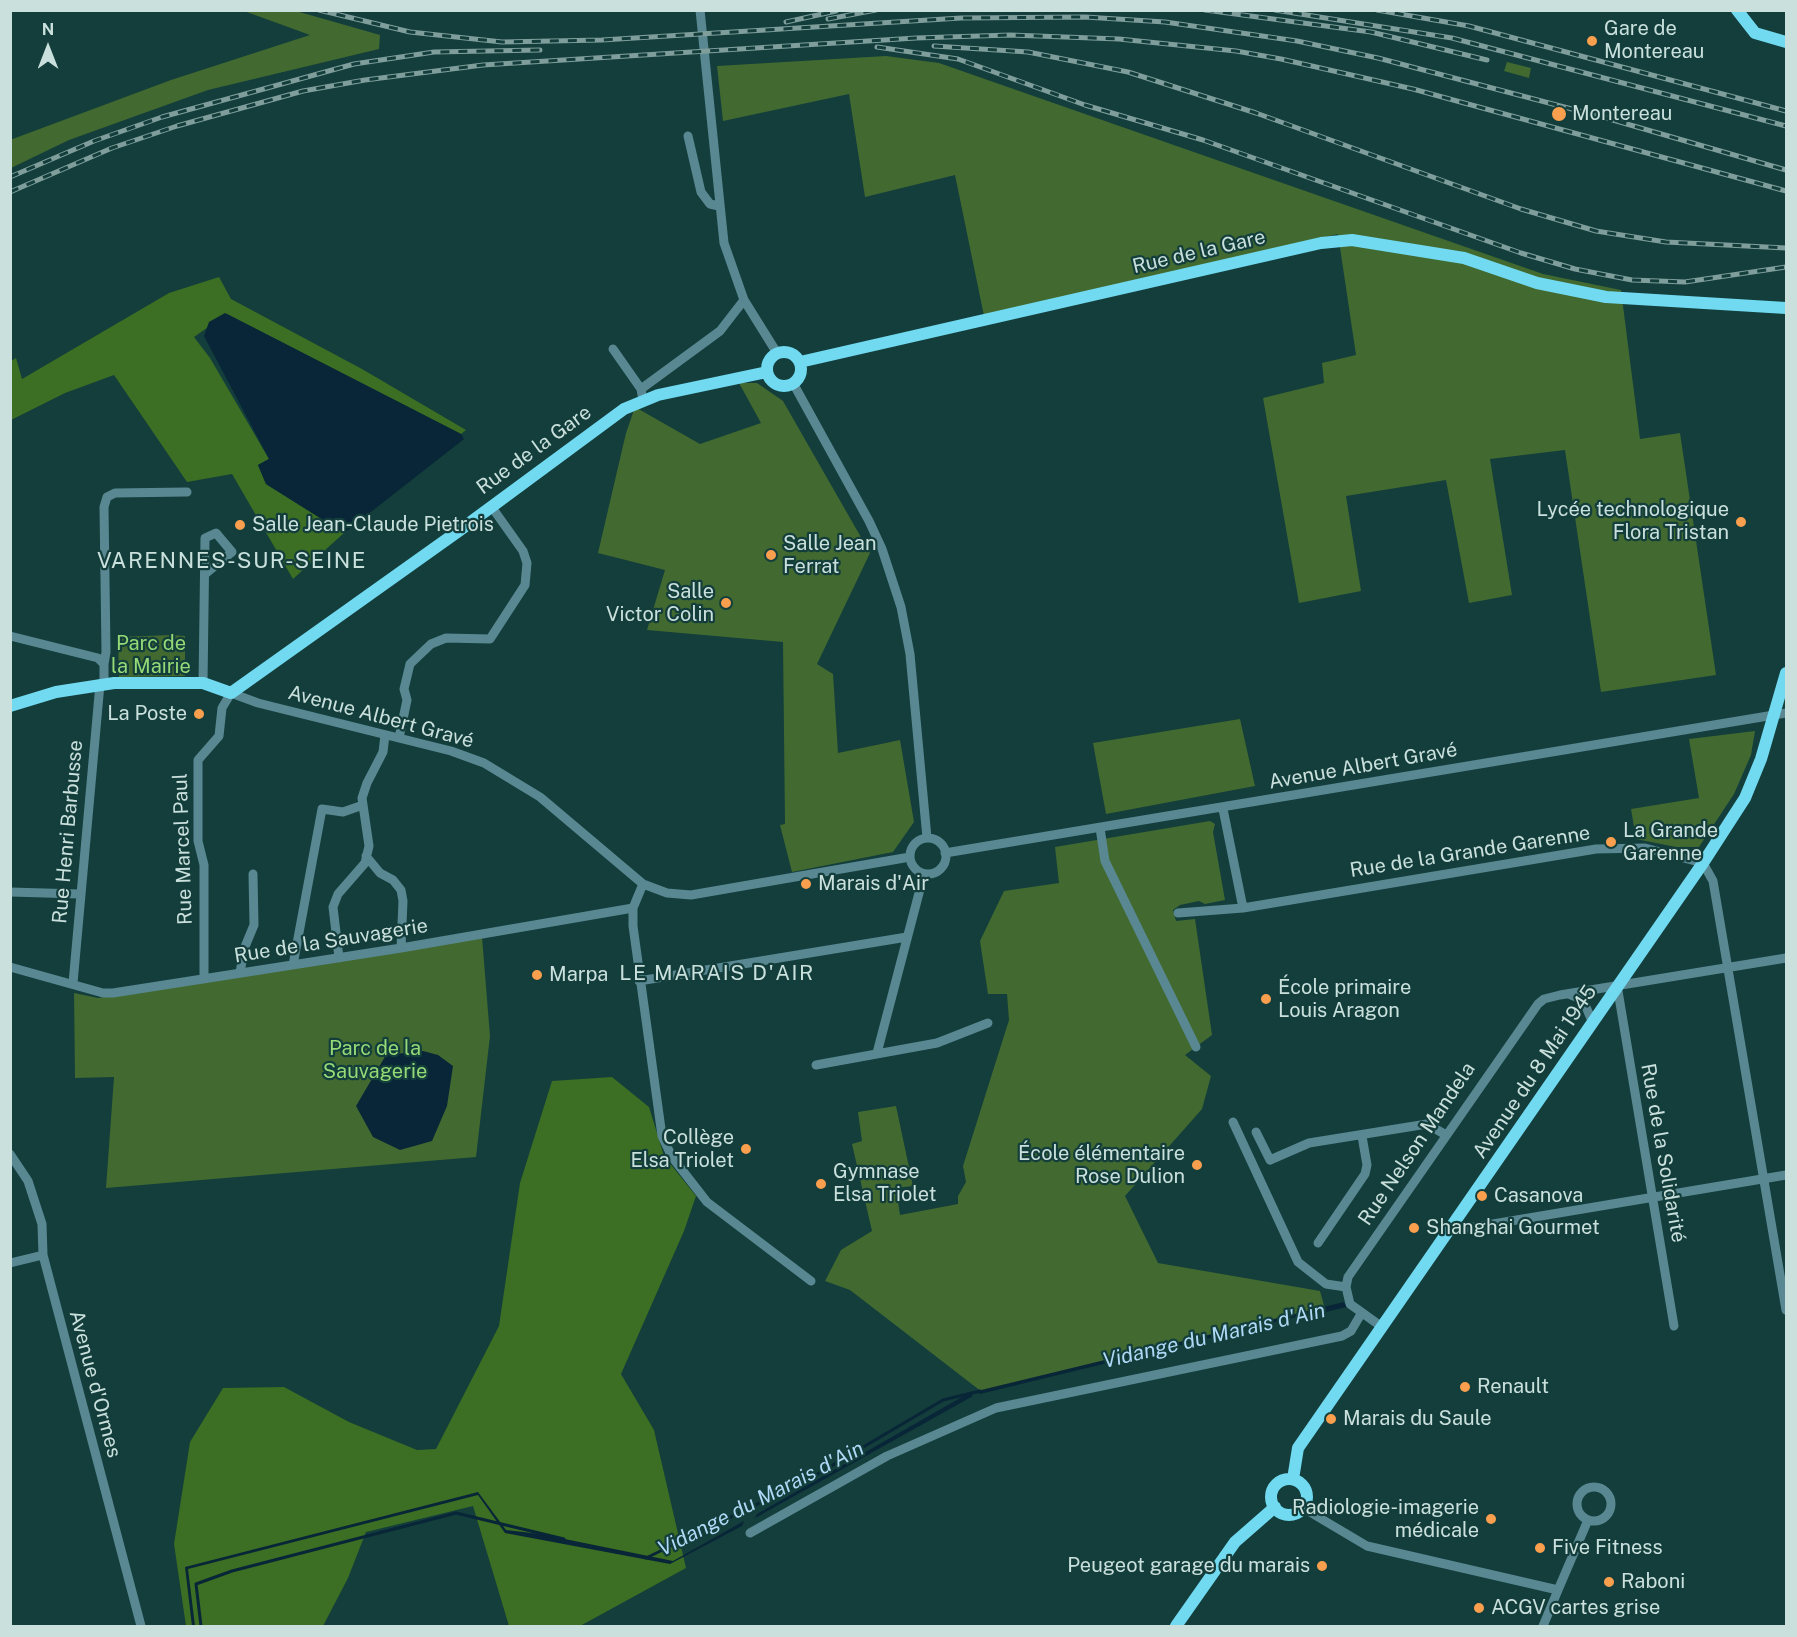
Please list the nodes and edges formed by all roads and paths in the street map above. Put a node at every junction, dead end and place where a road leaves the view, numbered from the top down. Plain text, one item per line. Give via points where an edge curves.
1 (700, 10) edge
2 (1737, 10) edge
3 (1786, 42) edge
4 (688, 136) dead end
5 (719, 206) junction
6 (744, 300) junction
7 (1786, 308) edge
8 (613, 350) dead end
9 (777, 353) junction
10 (800, 362) junction
11 (767, 372) junction
12 (794, 383) junction
13 (642, 394) junction
14 (187, 492) dead end
15 (491, 506) junction
16 (205, 574) dead end
17 (10, 636) edge
18 (104, 664) junction
19 (1786, 674) edge
20 (203, 683) junction
21 (102, 684) junction
22 (231, 693) junction
23 (10, 706) edge
24 (1781, 714) edge
25 (385, 735) junction
26 (399, 738) junction
27 (363, 805) junction
28 (1223, 809) junction
29 (1100, 828) junction
30 (927, 838) junction
31 (945, 853) junction
32 (366, 856) junction
33 (910, 857) junction
34 (1703, 863) junction
35 (253, 874) dead end
36 (924, 874) junction
37 (643, 884) junction
38 (10, 892) edge
39 (79, 894) junction
40 (633, 908) junction
41 (1243, 908) junction
42 (1178, 914) dead end
43 (907, 937) junction
44 (401, 948) junction
45 (339, 958) junction
46 (1786, 958) edge
47 (293, 965) junction
48 (10, 967) edge
49 (1729, 968) junction
50 (240, 973) junction
51 (204, 979) junction
52 (639, 981) junction
53 (73, 983) junction
54 (1617, 985) junction
55 (1569, 994) junction
56 (1592, 1021) junction
57 (988, 1023) dead end
58 (1196, 1047) dead end
59 (878, 1053) junction
60 (816, 1065) dead end
61 (1233, 1122) dead end
62 (1256, 1132) dead end
63 (1446, 1135) junction
64 (1362, 1136) junction
65 (10, 1154) edge
66 (1786, 1175) edge
67 (1764, 1178) junction
68 (1652, 1198) junction
69 (1452, 1227) junction
70 (1318, 1243) dead end
71 (43, 1255) junction
72 (10, 1263) edge
73 (811, 1281) dead end
74 (1346, 1287) junction
75 (1786, 1310) edge
76 (1361, 1314) junction
77 (1674, 1326) dead end
78 (1382, 1328) junction
79 (1293, 1479) junction
80 (1275, 1507) junction
81 (1303, 1508) junction
82 (1588, 1520) dead end
83 (750, 1533) dead end
84 (1558, 1590) junction
85 (141, 1626) edge
86 (1176, 1626) edge
87 (1543, 1626) edge

1 - 5 street
2 - 3 main road via 1755,33
4 - 5 street via 701,192 710,204
5 - 6 street via 728,260
6 - 9 street
6 - 13 street via 720,331
7 - 10 main road, Rue de la Gare via 1606,297 1537,283 1464,258 1352,240 1321,243
8 - 13 street
9 - 10 main road via 788,352
9 - 11 main road via 768,361
10 - 12 main road via 802,370
11 - 12 main road via 780,386
11 - 13 main road, Rue de la Gare
12 - 30 street via 882,549 901,607 910,654
13 - 15 main road, Rue de la Gare
14 - 18 street, Rue Henri Barbusse via 107,496
15 - 22 main road, Rue de la Gare
15 - 26 street via 523,551 527,563 525,585 490,639 446,638 431,644 410,664
16 - 20 street
17 - 18 street via 91,656
18 - 21 street, Rue Henri Barbusse
19 - 24 main road, Avenue du 8 Mai 1945
20 - 21 main road
20 - 22 main road
21 - 23 main road
21 - 39 street, Rue Henri Barbusse
22 - 25 street, Avenue Albert Gravé
22 - 51 street, Rue Marcel Paul via 222,708 219,736 198,760 198,842 204,864
24 - 28 street, Avenue Albert Gravé
24 - 34 main road, Avenue du 8 Mai 1945 via 1745,798
25 - 26 street, Avenue Albert Gravé
25 - 27 street via 383,752 367,783
26 - 37 street, Avenue Albert Gravé via 451,751 504,774 540,797
27 - 32 street via 369,846
27 - 47 street via 343,812 322,809
28 - 29 street, Avenue Albert Gravé
28 - 41 street
29 - 31 street, Avenue Albert Gravé
29 - 58 street via 1105,861
30 - 31 street via 937,841
30 - 33 street via 916,842
31 - 36 street via 940,869
32 - 44 street via 401,890
32 - 45 street via 333,907
33 - 36 street via 914,868
33 - 37 street, Avenue Albert Gravé via 691,896
34 - 41 street, Rue de la Grande Garenne via 1645,848 1596,849
34 - 49 street via 1713,881
34 - 54 main road, Avenue du 8 Mai 1945
35 - 50 street via 254,925
36 - 43 street
37 - 40 street
38 - 39 street
39 - 53 street, Rue Henri Barbusse
40 - 44 street, Rue de la Sauvagerie
40 - 52 street
41 - 42 street, Rue de la Grande Garenne
43 - 52 street
43 - 59 street
44 - 45 street, Rue de la Sauvagerie
45 - 47 street, Rue de la Sauvagerie
46 - 49 street, Rue Nelson Mandela
47 - 50 street, Rue de la Sauvagerie
48 - 53 street, Rue de la Sauvagerie
49 - 54 street, Rue Nelson Mandela
49 - 67 street
50 - 51 street, Rue de la Sauvagerie
51 - 53 street, Rue de la Sauvagerie via 113,993
52 - 73 street via 662,1136 672,1157 707,1202
54 - 55 street, Rue Nelson Mandela
54 - 56 main road, Avenue du 8 Mai 1945
54 - 68 street, Rue de la Solidarité
55 - 56 street via 1583,1000
55 - 63 street, Rue Nelson Mandela via 1538,1004
56 - 69 main road, Avenue du 8 Mai 1945
57 - 59 street via 956,1038
59 - 60 street
61 - 74 street via 1298,1262 1326,1284
62 - 64 street via 1270,1160 1309,1143
63 - 64 street via 1427,1124
63 - 74 street, Rue Nelson Mandela via 1348,1277
64 - 70 street via 1368,1165 1365,1174
65 - 71 street, Avenue d'Ormes via 28,1180 36,1203 42,1224
66 - 67 street
67 - 68 street
67 - 75 street
68 - 69 street via 1463,1229
68 - 77 street, Rue de la Solidarité
69 - 78 main road, Avenue du 8 Mai 1945
71 - 72 street
71 - 85 street, Avenue d'Ormes
74 - 76 street via 1350,1304
76 - 78 street
76 - 83 street via 1351,1331 1342,1336 996,1408 887,1456
78 - 79 main road, Avenue du 8 Mai 1945 via 1298,1448
79 - 80 main road via 1282,1480 1274,1487 1271,1497
79 - 81 main road via 1305,1489 1307,1499
80 - 81 main road via 1288,1514
80 - 86 main road via 1235,1542
81 - 84 street via 1367,1546
82 - 84 street
84 - 87 street

